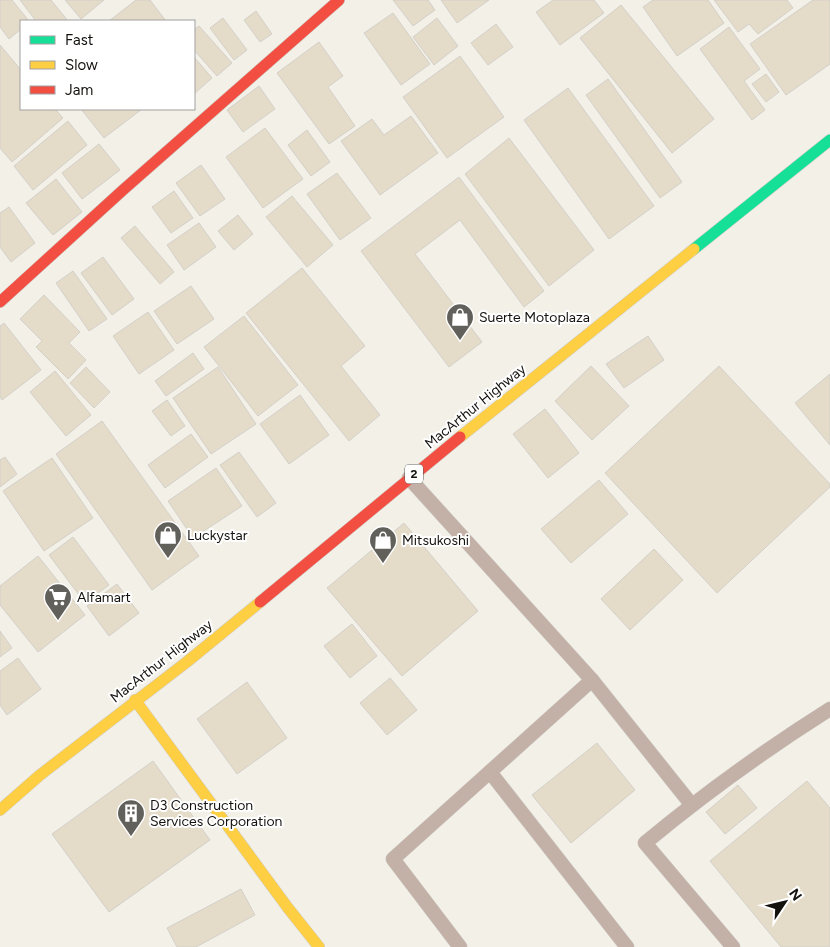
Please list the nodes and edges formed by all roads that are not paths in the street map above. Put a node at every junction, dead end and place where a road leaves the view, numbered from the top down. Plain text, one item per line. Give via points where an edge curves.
1 (339, 0) edge
2 (830, 140) edge
3 (0, 302) edge
4 (408, 478) junction
5 (592, 680) junction
6 (135, 700) junction
7 (830, 709) edge
8 (490, 772) junction
9 (691, 804) junction
10 (0, 810) edge
11 (319, 947) edge
12 (460, 947) edge
13 (627, 947) edge
14 (733, 947) edge

1 - 3 main road
2 - 4 main road, MacArthur Highway / 2
4 - 5 lane
4 - 6 main road, MacArthur Highway / 2 via 188,661
5 - 8 lane
5 - 9 lane
6 - 10 main road, MacArthur Highway / 2
6 - 11 main road
7 - 9 lane
8 - 12 lane via 393,859
8 - 13 lane
9 - 14 lane via 645,843

